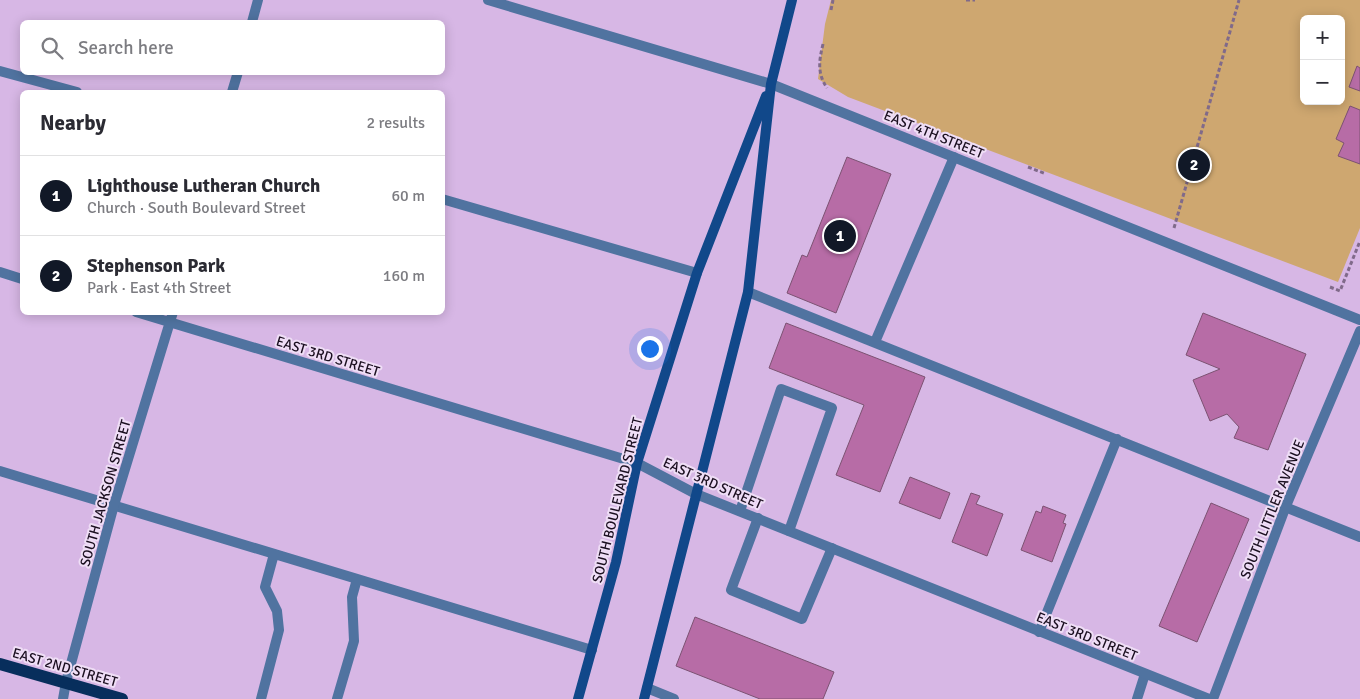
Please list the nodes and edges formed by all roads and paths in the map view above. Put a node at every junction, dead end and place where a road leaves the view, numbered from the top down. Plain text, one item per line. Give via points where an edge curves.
1 (258, 0) edge
2 (488, 0) edge
3 (792, 0) edge
4 (833, 0) edge
5 (966, 0) edge
6 (975, 0) edge
7 (1239, 0) edge
8 (831, 10) dead end
9 (253, 20) edge
10 (0, 71) edge
11 (237, 75) edge
12 (771, 84) junction
13 (70, 90) edge
14 (233, 90) edge
15 (954, 157) junction
16 (445, 200) edge
17 (1173, 231) dead end
18 (1360, 241) edge
19 (0, 272) edge
20 (697, 273) junction
21 (20, 278) edge
22 (1340, 291) dead end
23 (748, 292) junction
24 (154, 315) edge
25 (172, 318) edge
26 (1360, 320) edge
27 (1360, 331) edge
28 (875, 342) junction
29 (1117, 438) junction
30 (638, 463) junction
31 (0, 471) edge
32 (696, 494) junction
33 (114, 505) junction
34 (1286, 506) junction
35 (740, 511) junction
36 (758, 518) junction
37 (789, 531) junction
38 (1360, 537) edge
39 (832, 548) junction
40 (274, 554) junction
41 (357, 578) junction
42 (1040, 632) junction
43 (592, 650) junction
44 (0, 664) edge
45 (1145, 674) junction
46 (66, 682) junction
47 (647, 688) junction
48 (63, 699) edge
49 (122, 699) edge
50 (261, 699) edge
51 (337, 699) edge
52 (578, 699) edge
53 (644, 699) edge
54 (674, 699) edge
55 (1137, 699) edge
56 (1209, 699) edge
57 (1213, 699) edge

1 - 9 street
2 - 12 street, EAST 4TH STREET
3 - 12 main road, SOUTH BOULEVARD STREET
4 - 8 path
5 - 6 path
7 - 17 path
10 - 13 street
11 - 14 street
12 - 15 street, EAST 4TH STREET
12 - 20 main road, SOUTH BOULEVARD STREET
12 - 23 main road, SOUTH BOULEVARD STREET
15 - 26 street, EAST 4TH STREET
15 - 28 street
16 - 20 street
18 - 22 path
19 - 21 street
20 - 30 main road, SOUTH BOULEVARD STREET
23 - 28 street
23 - 32 main road, SOUTH BOULEVARD STREET
24 - 25 street, EAST 3RD STREET
25 - 30 street, EAST 3RD STREET
25 - 33 street, SOUTH JACKSON STREET
27 - 34 street, SOUTH LITTLER AVENUE
28 - 29 street
29 - 34 street
29 - 42 street
30 - 32 street, EAST 3RD STREET
30 - 43 main road, SOUTH BOULEVARD STREET
31 - 33 street
32 - 35 street, EAST 3RD STREET
32 - 47 main road, SOUTH BOULEVARD STREET
33 - 40 street
33 - 46 street, SOUTH JACKSON STREET
34 - 38 street
34 - 57 street, SOUTH LITTLER AVENUE
35 - 36 street, EAST 3RD STREET
35 - 37 street via 781,389 832,408
36 - 37 street, EAST 3RD STREET
36 - 39 street via 731,590 802,619
37 - 39 street, EAST 3RD STREET
39 - 42 street, EAST 3RD STREET
40 - 41 street
40 - 50 street via 265,587 277,612 279,630
41 - 43 street
41 - 51 street via 352,597 354,641
42 - 45 street, EAST 3RD STREET
43 - 52 main road, SOUTH BOULEVARD STREET
44 - 46 main road, EAST 2ND STREET
45 - 55 street
45 - 56 street, EAST 3RD STREET
46 - 48 street, SOUTH JACKSON STREET
46 - 49 main road, EAST 2ND STREET
47 - 53 main road, SOUTH BOULEVARD STREET
47 - 54 street

